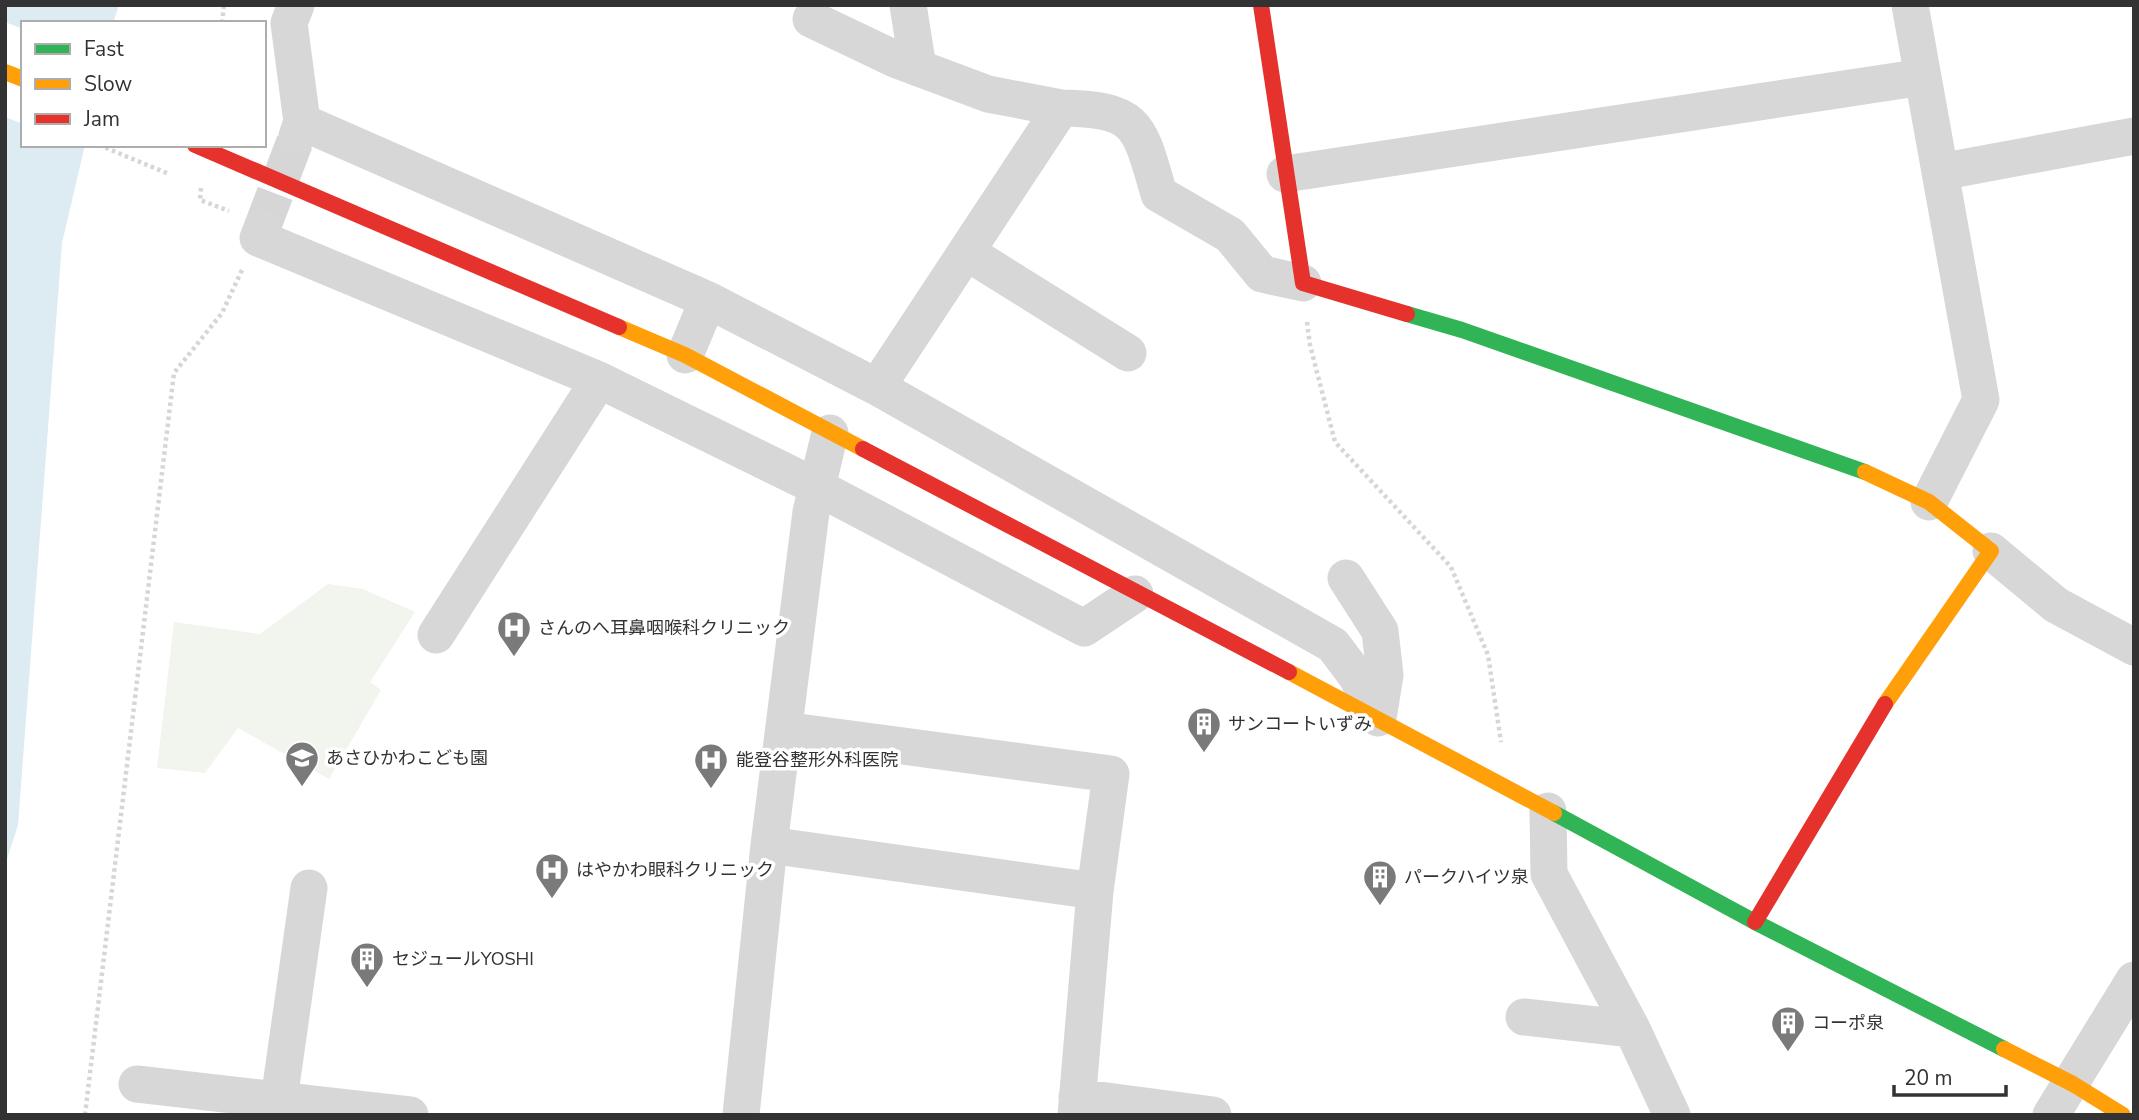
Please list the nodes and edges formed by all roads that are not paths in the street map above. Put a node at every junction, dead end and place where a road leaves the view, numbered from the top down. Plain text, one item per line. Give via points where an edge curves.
1 (296, 5) edge
2 (908, 5) edge
3 (1261, 5) edge
4 (1910, 5) edge
5 (811, 19) dead end
6 (918, 68) junction
7 (1923, 77) junction
8 (1061, 108) junction
9 (2134, 136) edge
10 (200, 147) edge
11 (1940, 172) junction
12 (1285, 174) junction
13 (260, 233) road end
14 (968, 253) junction
15 (1303, 283) junction
16 (708, 300) junction
17 (1128, 353) dead end
18 (685, 355) junction
19 (599, 380) junction
20 (877, 387) junction
21 (830, 433) junction
22 (817, 487) junction
23 (1929, 502) junction
24 (1991, 551) junction
25 (1346, 579) dead end
26 (1135, 594) junction
27 (436, 635) dead end
28 (2134, 647) edge
29 (1378, 718) junction
30 (784, 730) junction
31 (1548, 811) junction
32 (769, 845) junction
33 (309, 888) dead end
34 (1095, 891) junction
35 (1755, 922) junction
36 (2134, 980) edge
37 (1524, 1017) dead end
38 (1632, 1028) junction
39 (137, 1084) dead end
40 (2073, 1084) junction
41 (279, 1100) junction
42 (1076, 1106) edge
43 (410, 1115) edge
44 (741, 1115) edge
45 (1213, 1115) edge
46 (1672, 1115) edge
47 (2051, 1115) edge
48 (2123, 1115) edge

1 - 16 street via 289,23 300,129
2 - 6 street
3 - 12 street
4 - 7 street
5 - 6 street
6 - 8 street via 988,94
7 - 11 street
7 - 12 street
8 - 14 street
8 - 15 street via 1095,109 1128,119 1144,144 1159,194 1230,235 1262,274
9 - 11 street
10 - 18 street
11 - 23 street via 1981,400
12 - 15 street
13 - 19 street
14 - 17 street
14 - 20 street
15 - 23 street via 1462,330 1883,478
16 - 18 street
16 - 20 street
18 - 21 street
19 - 22 street
19 - 27 street
20 - 29 street via 1333,645 1357,677
21 - 22 street
21 - 26 street
22 - 26 street via 1084,628
22 - 30 street
23 - 24 street
24 - 28 street via 2056,605
24 - 35 street via 1898,684
25 - 29 street via 1380,631 1385,675
26 - 29 street
29 - 31 street
30 - 32 street
30 - 34 street via 1111,774
31 - 35 street
31 - 38 street via 1549,874
32 - 34 street
32 - 44 street
33 - 41 street
34 - 42 street
35 - 40 street
36 - 40 street
37 - 38 street
38 - 46 street
39 - 41 street
40 - 47 street
40 - 48 street
41 - 43 street
42 - 45 street

